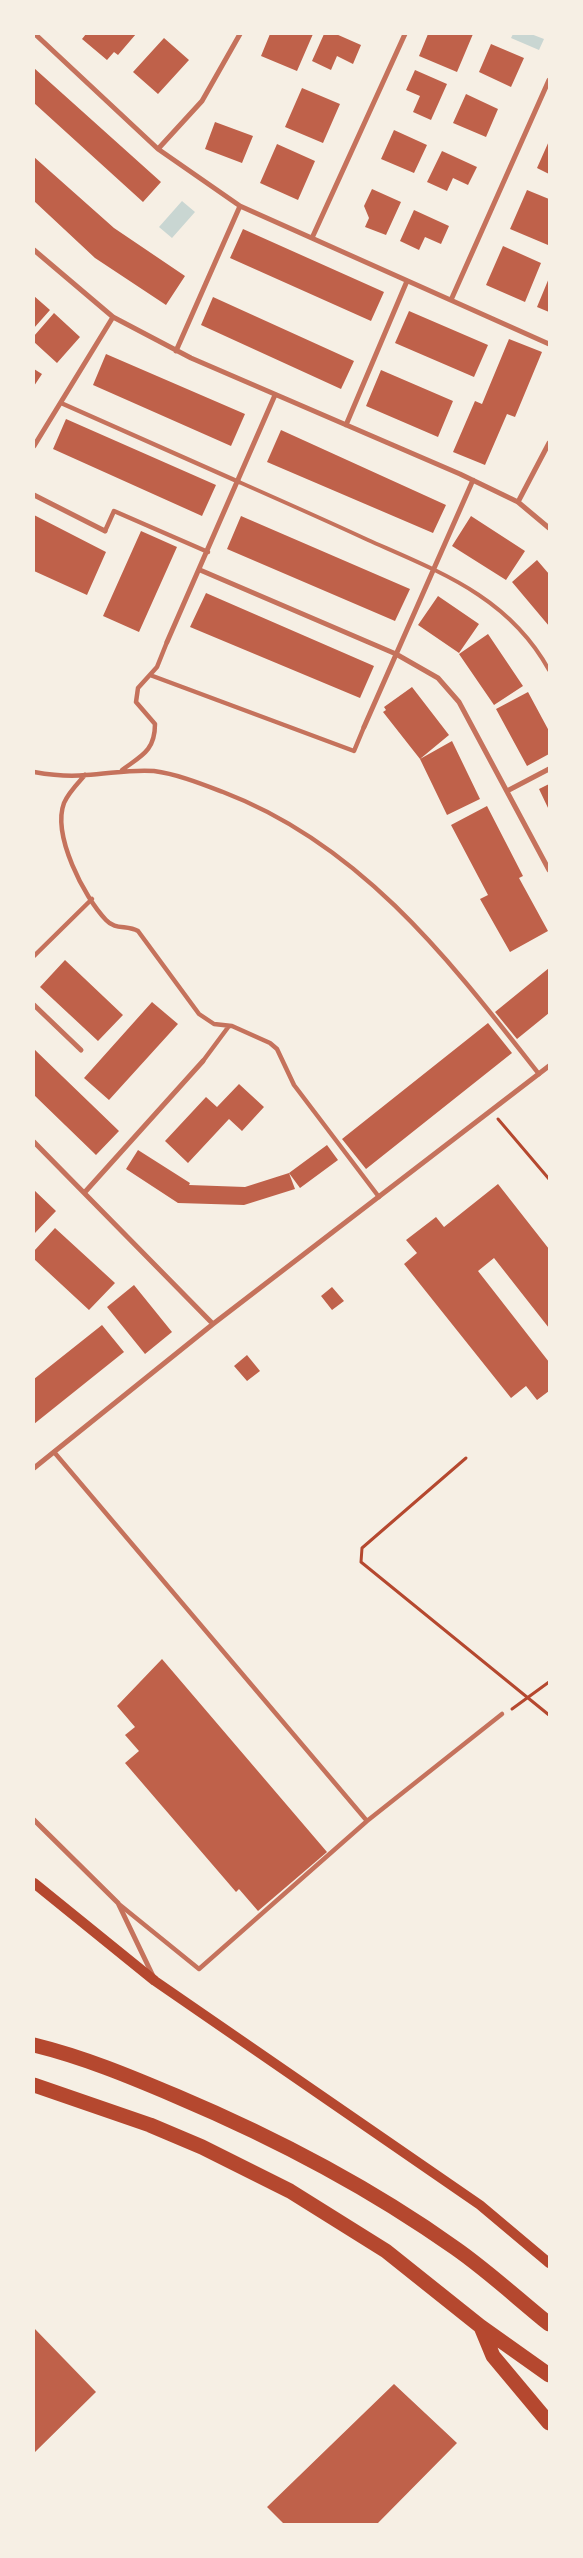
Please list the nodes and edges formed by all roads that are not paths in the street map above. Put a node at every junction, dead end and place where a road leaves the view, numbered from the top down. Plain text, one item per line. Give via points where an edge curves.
1 (35, 34) edge
2 (240, 34) edge
3 (406, 34) edge
4 (549, 80) edge
5 (158, 149) junction
6 (240, 206) junction
7 (312, 238) junction
8 (34, 250) edge
9 (407, 280) junction
10 (451, 300) junction
11 (113, 317) junction
12 (549, 344) edge
13 (176, 351) junction
14 (276, 395) junction
15 (61, 403) junction
16 (346, 425) junction
17 (549, 443) edge
18 (34, 446) edge
19 (473, 480) junction
20 (239, 482) junction
21 (34, 495) edge
22 (518, 502) junction
23 (549, 528) edge
24 (105, 531) joint
25 (208, 552) junction
26 (200, 570) junction
27 (433, 570) junction
28 (167, 642) joint
29 (396, 654) junction
30 (549, 670) edge
31 (150, 674) junction
32 (364, 727) joint
33 (549, 769) edge
34 (120, 771) junction
35 (34, 772) edge
36 (85, 775) junction
37 (507, 791) junction
38 (549, 870) edge
39 (92, 899) junction
40 (34, 956) edge
41 (34, 1004) edge
42 (229, 1026) junction
43 (81, 1050) dead end
44 (203, 1061) joint
45 (549, 1066) edge
46 (538, 1074) junction
47 (34, 1142) edge
48 (85, 1192) junction
49 (379, 1197) junction
50 (212, 1324) junction
51 (54, 1452) junction
52 (34, 1468) edge
53 (502, 1714) road end
54 (34, 1820) edge
55 (367, 1821) junction
56 (34, 1883) edge
57 (118, 1903) junction
58 (155, 1981) junction
59 (34, 2044) edge
60 (34, 2086) edge
61 (549, 2263) edge
62 (549, 2324) edge
63 (480, 2326) junction
64 (549, 2374) edge
65 (549, 2422) edge

1 - 5 street
2 - 5 street via 202,101
3 - 7 street
4 - 10 street
5 - 6 street
6 - 7 street
6 - 13 street
7 - 9 street
8 - 11 street
9 - 10 street
9 - 16 street
10 - 12 street
11 - 13 street
11 - 15 street
13 - 14 street
14 - 16 street
14 - 20 street
15 - 18 street
15 - 20 street
16 - 19 street
17 - 22 street
19 - 22 street
19 - 27 street
20 - 25 street
20 - 27 lane
21 - 24 street
22 - 23 street
24 - 25 street via 114,511
25 - 26 street
26 - 28 street
26 - 29 street
27 - 29 street
27 - 30 lane via 481,595 503,612 525,633
28 - 31 street via 157,667
29 - 32 street
29 - 37 street via 438,678 459,702
31 - 32 street via 354,751
31 - 34 street via 138,688 136,702 155,724 155,737 151,748
33 - 37 street
34 - 36 street
34 - 46 street via 155,771 258,805 339,857 369,879 443,956
35 - 36 street
36 - 39 street via 64,803 61,821 65,848
37 - 38 street
39 - 40 street
39 - 42 street via 106,921 119,928 138,931 199,1014 214,1024
41 - 43 street
42 - 44 street
42 - 49 street via 277,1049 294,1085
44 - 48 street
45 - 46 street
46 - 49 street
47 - 48 street
48 - 50 street
49 - 50 street
50 - 51 street
51 - 52 street
51 - 55 street
53 - 55 street
54 - 57 street
55 - 57 street via 199,1970
56 - 58 main road
57 - 58 street
58 - 61 main road via 480,2205
59 - 62 highway via 126,2075 276,2141 388,2205 455,2248
60 - 63 highway via 150,2125 290,2191 386,2251
63 - 64 highway
63 - 65 highway via 493,2356

